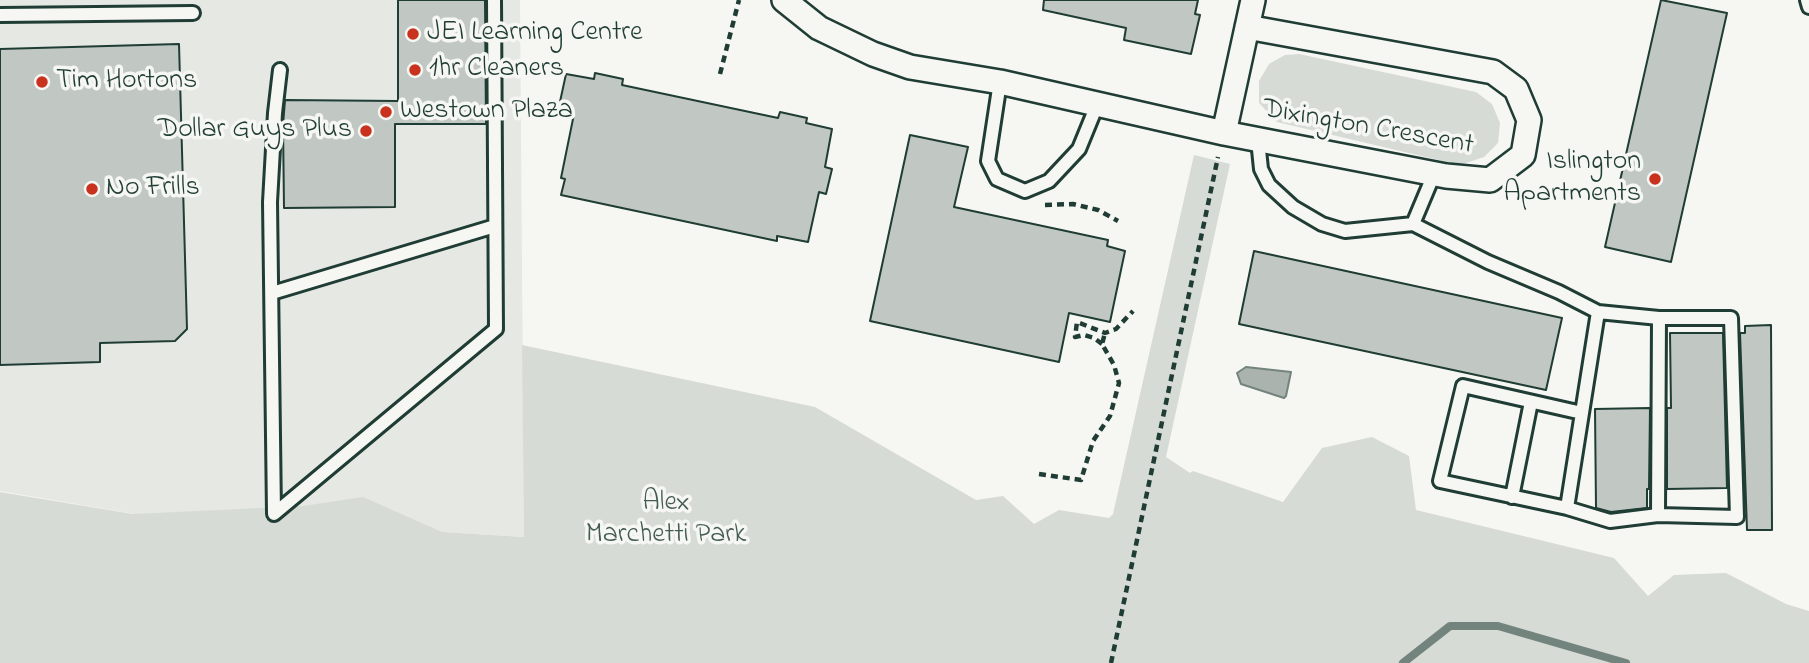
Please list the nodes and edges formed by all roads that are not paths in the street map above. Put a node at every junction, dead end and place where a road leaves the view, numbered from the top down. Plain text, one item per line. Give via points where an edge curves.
1 (494, 0) edge
2 (784, 0) edge
3 (1253, 0) edge
4 (1807, 0) edge
5 (1809, 7) edge
6 (193, 13) dead end
7 (0, 15) edge
8 (1247, 27) junction
9 (279, 70) dead end
10 (1000, 82) junction
11 (1097, 104) junction
12 (1224, 133) junction
13 (1258, 140) junction
14 (1434, 174) junction
15 (1413, 224) junction
16 (495, 226) junction
17 (272, 293) junction
18 (1598, 312) junction
19 (1660, 318) junction
20 (1531, 401) junction
21 (1582, 413) junction
22 (1512, 497) junction
23 (1567, 508) junction
24 (1658, 515) junction

1 - 16 lane
2 - 10 street, Dixington Crescent via 819,28 873,54 911,67
3 - 8 street, Dixington Crescent
4 - 5 lane
6 - 7 lane
8 - 12 street, Dixington Crescent
8 - 14 street, Dixington Crescent via 1493,72 1516,89 1529,120 1523,155 1490,180
9 - 17 lane via 270,202
10 - 11 street, Dixington Crescent
10 - 11 lane via 988,161 997,179 1025,191 1049,181 1079,149
11 - 12 street, Dixington Crescent
12 - 13 street, Dixington Crescent
13 - 14 street, Dixington Crescent
13 - 15 lane via 1261,169 1269,185 1322,224 1345,231
14 - 15 lane
15 - 18 lane
16 - 17 lane
16 - 17 lane via 496,329 274,514
18 - 19 lane
18 - 21 lane
19 - 24 lane
19 - 24 lane via 1731,318 1737,517
20 - 21 lane
20 - 22 lane
20 - 22 lane via 1463,386 1440,481
21 - 23 lane
22 - 23 lane
23 - 24 lane via 1610,521

